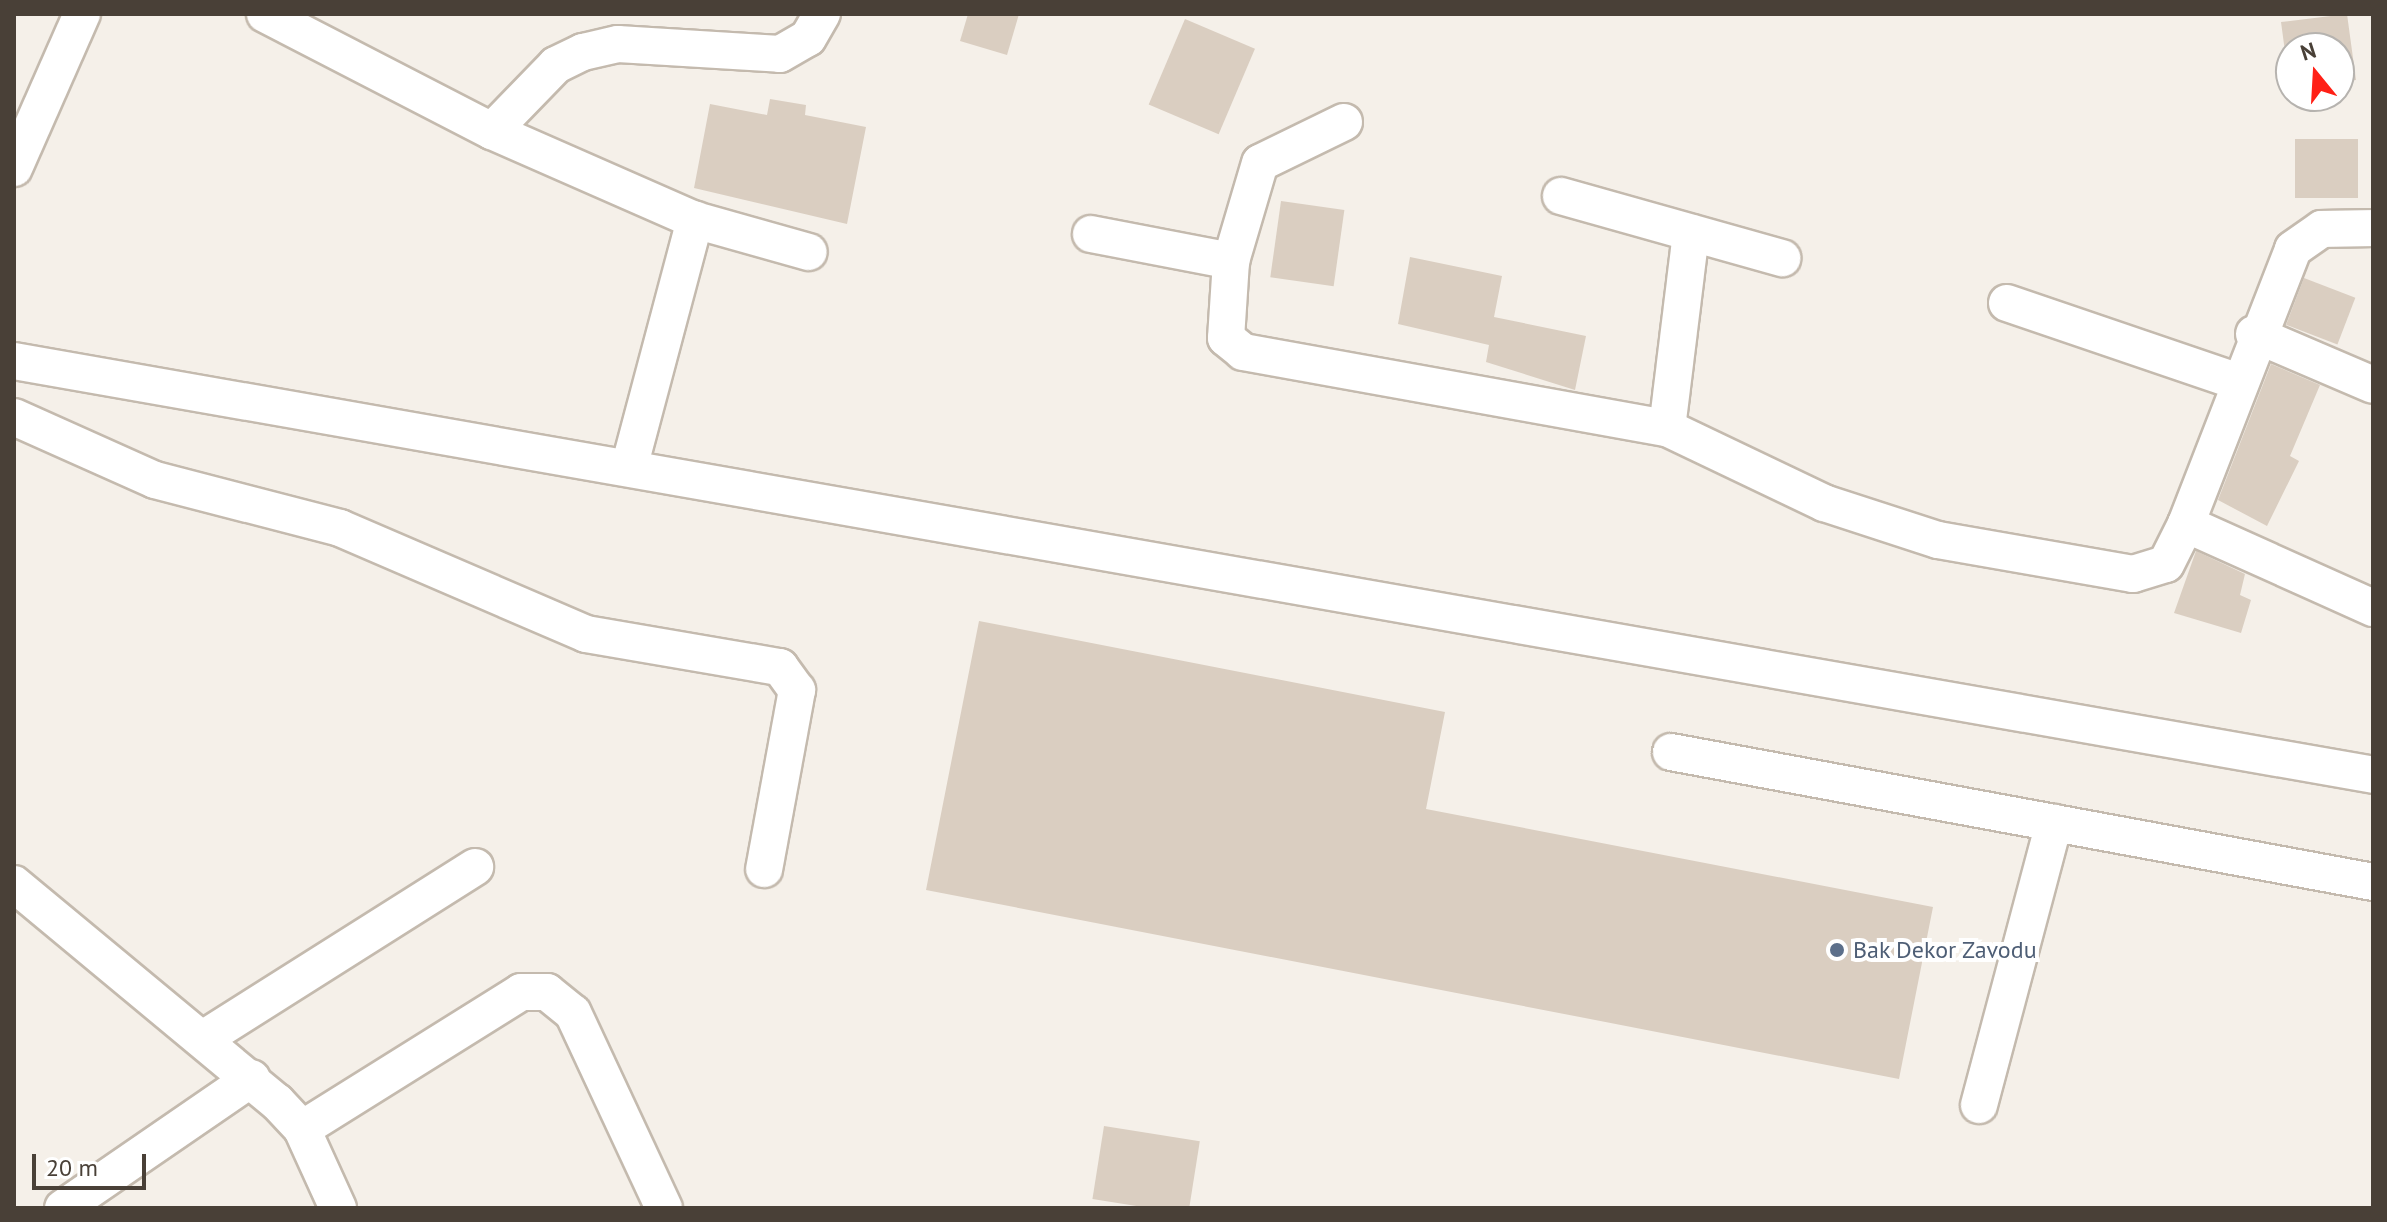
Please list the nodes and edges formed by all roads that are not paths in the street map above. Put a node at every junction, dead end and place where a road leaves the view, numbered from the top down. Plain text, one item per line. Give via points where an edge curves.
1 (82, 14) edge
2 (265, 14) edge
3 (822, 14) edge
4 (1344, 122) dead end
5 (492, 131) junction
6 (14, 168) edge
7 (1561, 196) dead end
8 (695, 220) junction
9 (2373, 228) edge
10 (1691, 233) junction
11 (1091, 234) dead end
12 (809, 252) dead end
13 (1782, 258) dead end
14 (1231, 261) junction
15 (2007, 303) dead end
16 (2254, 334) junction
17 (14, 361) edge
18 (2236, 381) junction
19 (2373, 385) edge
20 (14, 417) edge
21 (1667, 428) junction
22 (629, 468) junction
23 (2186, 524) junction
24 (2373, 608) edge
25 (1671, 752) dead end
26 (2373, 775) edge
27 (2054, 823) junction
28 (475, 867) dead end
29 (764, 869) dead end
30 (2373, 882) edge
31 (14, 884) edge
32 (203, 1039) junction
33 (252, 1078) junction
34 (1979, 1105) dead end
35 (302, 1129) junction
36 (63, 1208) edge
37 (338, 1208) edge
38 (664, 1208) edge

1 - 6 street
2 - 5 street
3 - 5 street via 808,38 780,54 618,44 583,52 556,65
4 - 14 street via 1260,163
5 - 8 street
7 - 10 street
8 - 12 street
8 - 22 street
9 - 16 street via 2305,236
10 - 13 street
10 - 21 street
11 - 14 street
14 - 21 street via 1222,325 1243,352
15 - 18 street
16 - 18 street
16 - 19 street
17 - 22 street
18 - 23 street
20 - 29 street via 155,480 340,528 586,634 780,667 797,690
21 - 23 street via 1824,503 1938,540 2133,574 2166,564
22 - 26 street
23 - 24 street
25 - 27 street
27 - 30 street
27 - 34 street
28 - 32 street
31 - 32 street
32 - 33 street
33 - 35 street
33 - 36 street
35 - 37 street
35 - 38 street via 521,992 547,992 573,1013

